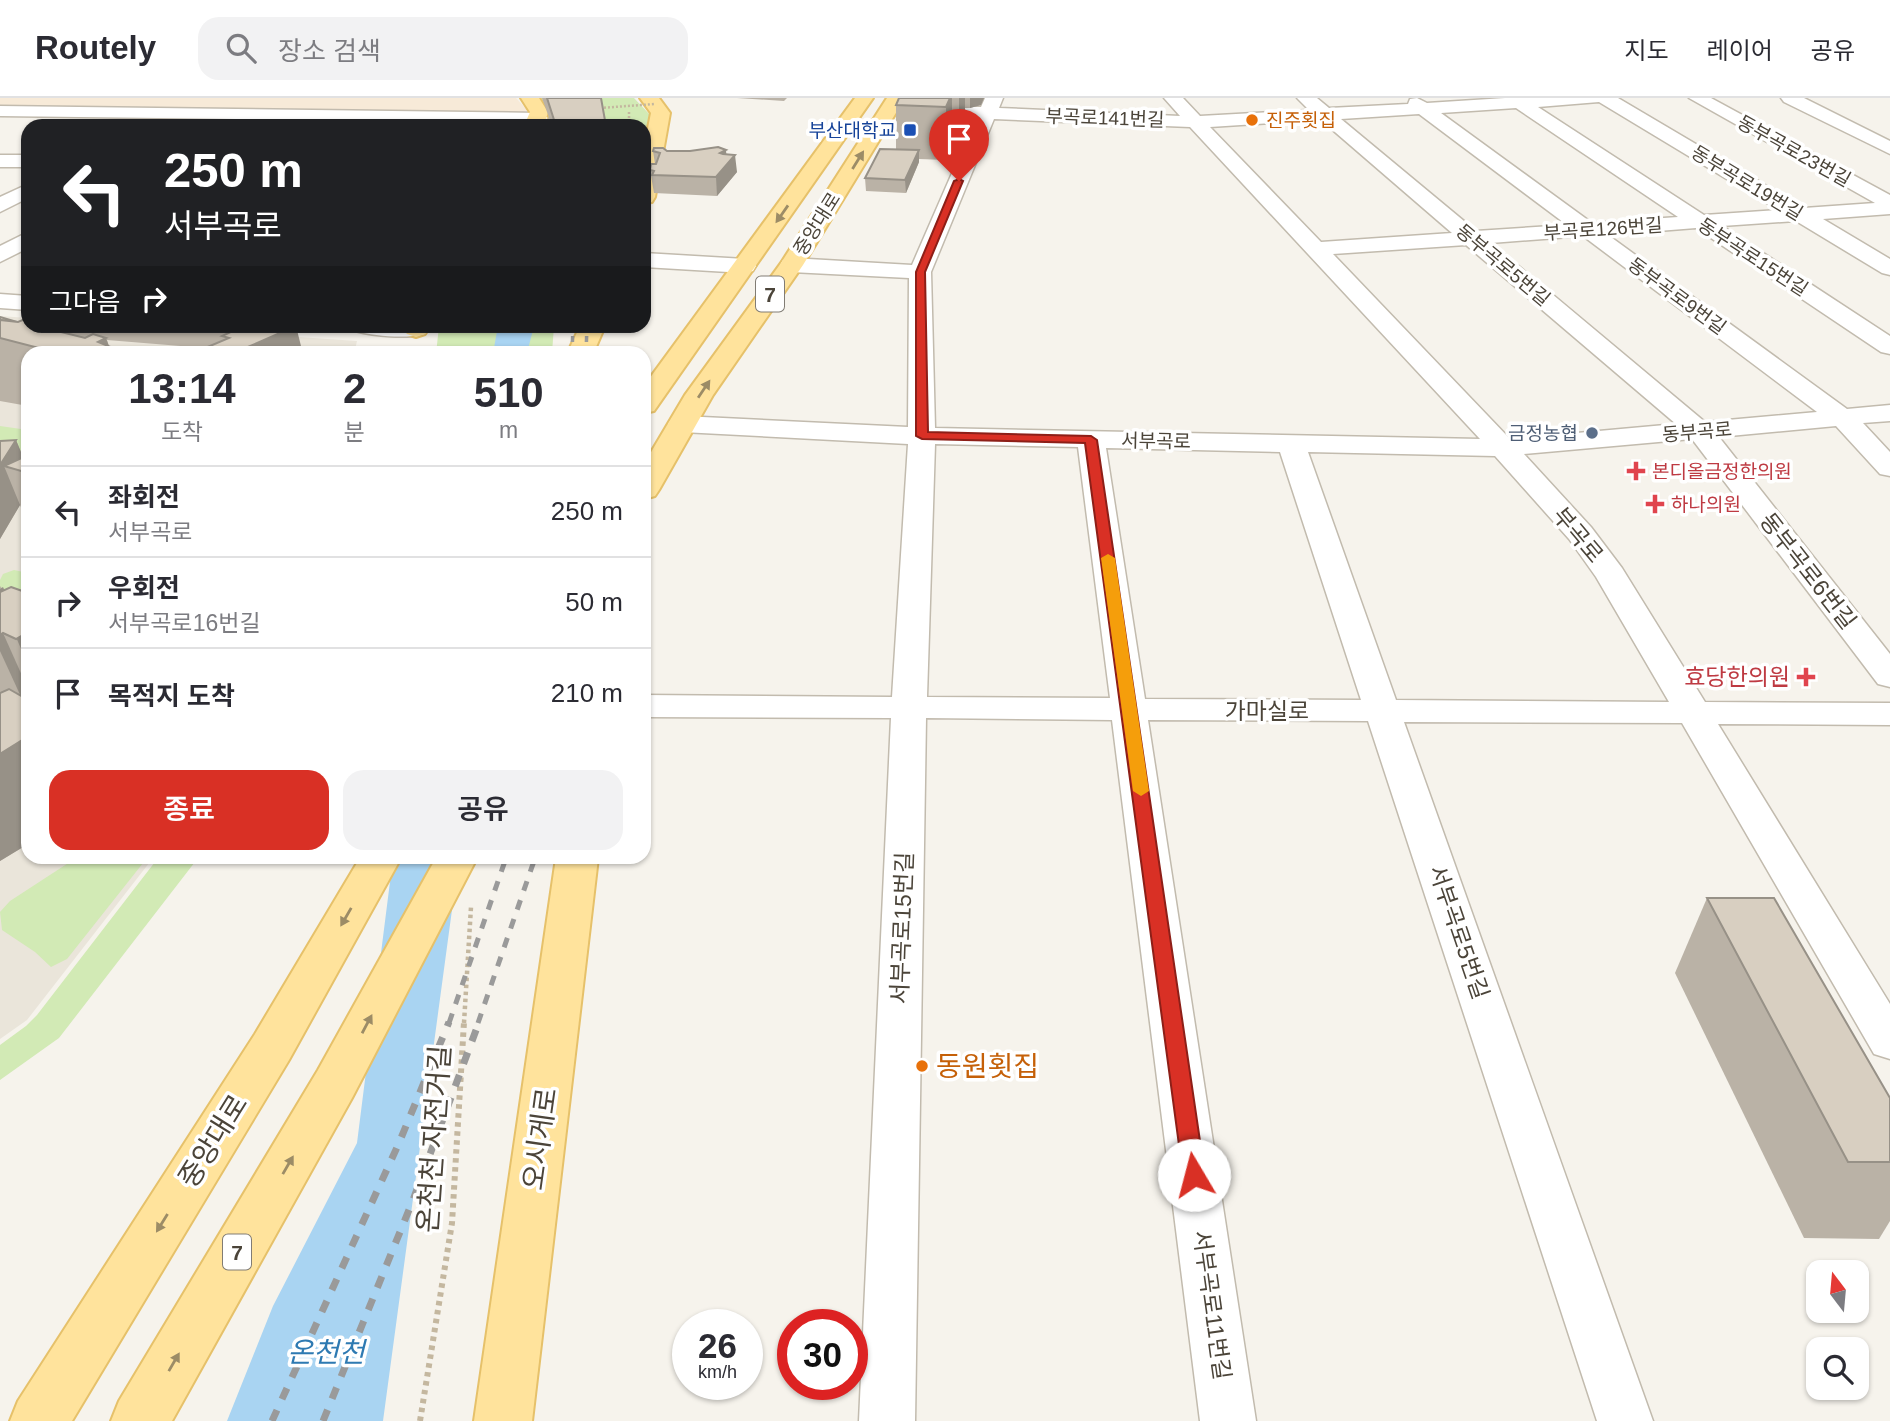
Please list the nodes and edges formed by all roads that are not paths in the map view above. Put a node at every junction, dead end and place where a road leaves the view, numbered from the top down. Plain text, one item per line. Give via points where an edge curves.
1 (81, 98) edge
2 (328, 98) edge
3 (530, 98) edge
4 (864, 98) edge
5 (1173, 98) edge
6 (1306, 98) edge
7 (1593, 98) edge
8 (1605, 98) edge
9 (1698, 98) edge
10 (1790, 98) edge
11 (1515, 100) edge
12 (652, 101) edge
13 (1416, 103) edge
14 (900, 106) edge
15 (991, 106) edge
16 (1, 111) edge
17 (142, 112) junction
18 (951, 112) dead end
19 (1325, 114) junction
20 (132, 119) edge
21 (281, 119) edge
22 (302, 119) edge
23 (537, 119) edge
24 (1195, 121) junction
25 (1887, 145) edge
26 (651, 147) edge
27 (0, 161) edge
28 (21, 161) edge
29 (21, 194) edge
30 (0, 206) edge
31 (1890, 206) edge
32 (1801, 215) junction
33 (1699, 222) junction
34 (1588, 230) junction
35 (1471, 238) junction
36 (21, 244) edge
37 (1315, 249) junction
38 (0, 257) edge
39 (21, 259) edge
40 (651, 260) edge
41 (791, 265) junction
42 (745, 266) junction
43 (1890, 268) edge
44 (920, 272) junction
45 (0, 300) edge
46 (21, 302) edge
47 (1890, 347) edge
48 (651, 395) edge
49 (1890, 413) edge
50 (1844, 419) junction
51 (682, 424) junction
52 (1701, 432) junction
53 (922, 436) junction
54 (1091, 440) junction
55 (1291, 444) junction
56 (1503, 448) junction
57 (1890, 468) edge
58 (651, 478) edge
59 (1890, 677) edge
60 (651, 706) edge
61 (909, 709) junction
62 (1130, 710) junction
63 (1384, 712) junction
64 (1693, 713) junction
65 (1890, 714) edge
66 (377, 864) edge
67 (576, 864) edge
68 (464, 876) edge
69 (1890, 1042) edge
70 (39, 1421) edge
71 (140, 1421) edge
72 (503, 1421) edge
73 (887, 1421) edge
74 (1228, 1421) edge
75 (1625, 1421) edge

1 - 16 street via 18,100
2 - 22 street
3 - 23 main road via 539,112
4 -> 42 main road, 중앙대로 / 7
5 - 24 street, 부곡로
6 - 19 street, 동부곡로5번길
7 - 11 street, 부곡로141번길
8 - 32 street, 동부곡로19번길
9 - 31 street, 동부곡로23번길
10 - 25 street
11 - 13 street, 부곡로141번길
11 - 33 street, 동부곡로15번길
12 - 26 main road via 661,113
13 - 19 street, 부곡로141번길
13 - 34 street, 동부곡로9번길
41 -> 14 main road, 중앙대로 / 7
15 - 18 street, 부곡로141번길
15 - 24 street, 부곡로141번길
15 - 44 street
16 - 17 street
17 - 20 street
17 - 21 street
19 - 24 street, 부곡로141번길
19 - 35 street, 동부곡로5번길
24 - 37 street, 부곡로
27 - 28 street
29 - 30 street
31 - 32 street, 부곡로126번길
32 - 33 street, 부곡로126번길
32 - 43 street, 동부곡로19번길
33 - 34 street, 부곡로126번길
33 - 47 street, 동부곡로15번길
34 - 35 street, 부곡로126번길
34 - 50 street, 동부곡로9번길
35 - 37 street, 부곡로126번길
35 - 52 street, 동부곡로5번길
36 - 38 street
37 - 56 street, 부곡로
38 - 39 street
40 - 42 street
41 - 44 street
51 -> 41 main road, 중앙대로 / 7
42 - 48 main road, 중앙대로 / 7
44 - 53 street, 서부곡로15번길
45 - 46 street
49 - 50 street, 동부곡로
50 - 52 street, 동부곡로
50 - 57 street, 동부곡로9번길
51 - 53 street, 서부곡로
51 - 58 main road, 중앙대로 / 7
52 - 56 street, 동부곡로
52 - 59 street, 동부곡로6번길
53 - 54 street, 서부곡로
53 - 61 street, 서부곡로15번길
54 - 55 street, 서부곡로
54 - 62 street, 서부곡로11번길
55 - 56 street, 서부곡로
55 - 63 street, 서부곡로5번길
56 - 64 street, 부곡로 via 1580,533 1611,575
60 - 61 street, 가마실로
61 - 62 street, 가마실로
61 - 73 street, 서부곡로15번길
62 - 63 street, 가마실로
62 - 74 street, 서부곡로11번길
63 - 64 street, 가마실로
63 - 75 street, 서부곡로5번길
64 - 65 street, 가마실로
64 - 69 street, 부곡로
66 -> 70 main road, 중앙대로 via 272,1047
67 - 72 main road, 오시게로
71 -> 68 main road, 7 via 335,1084

